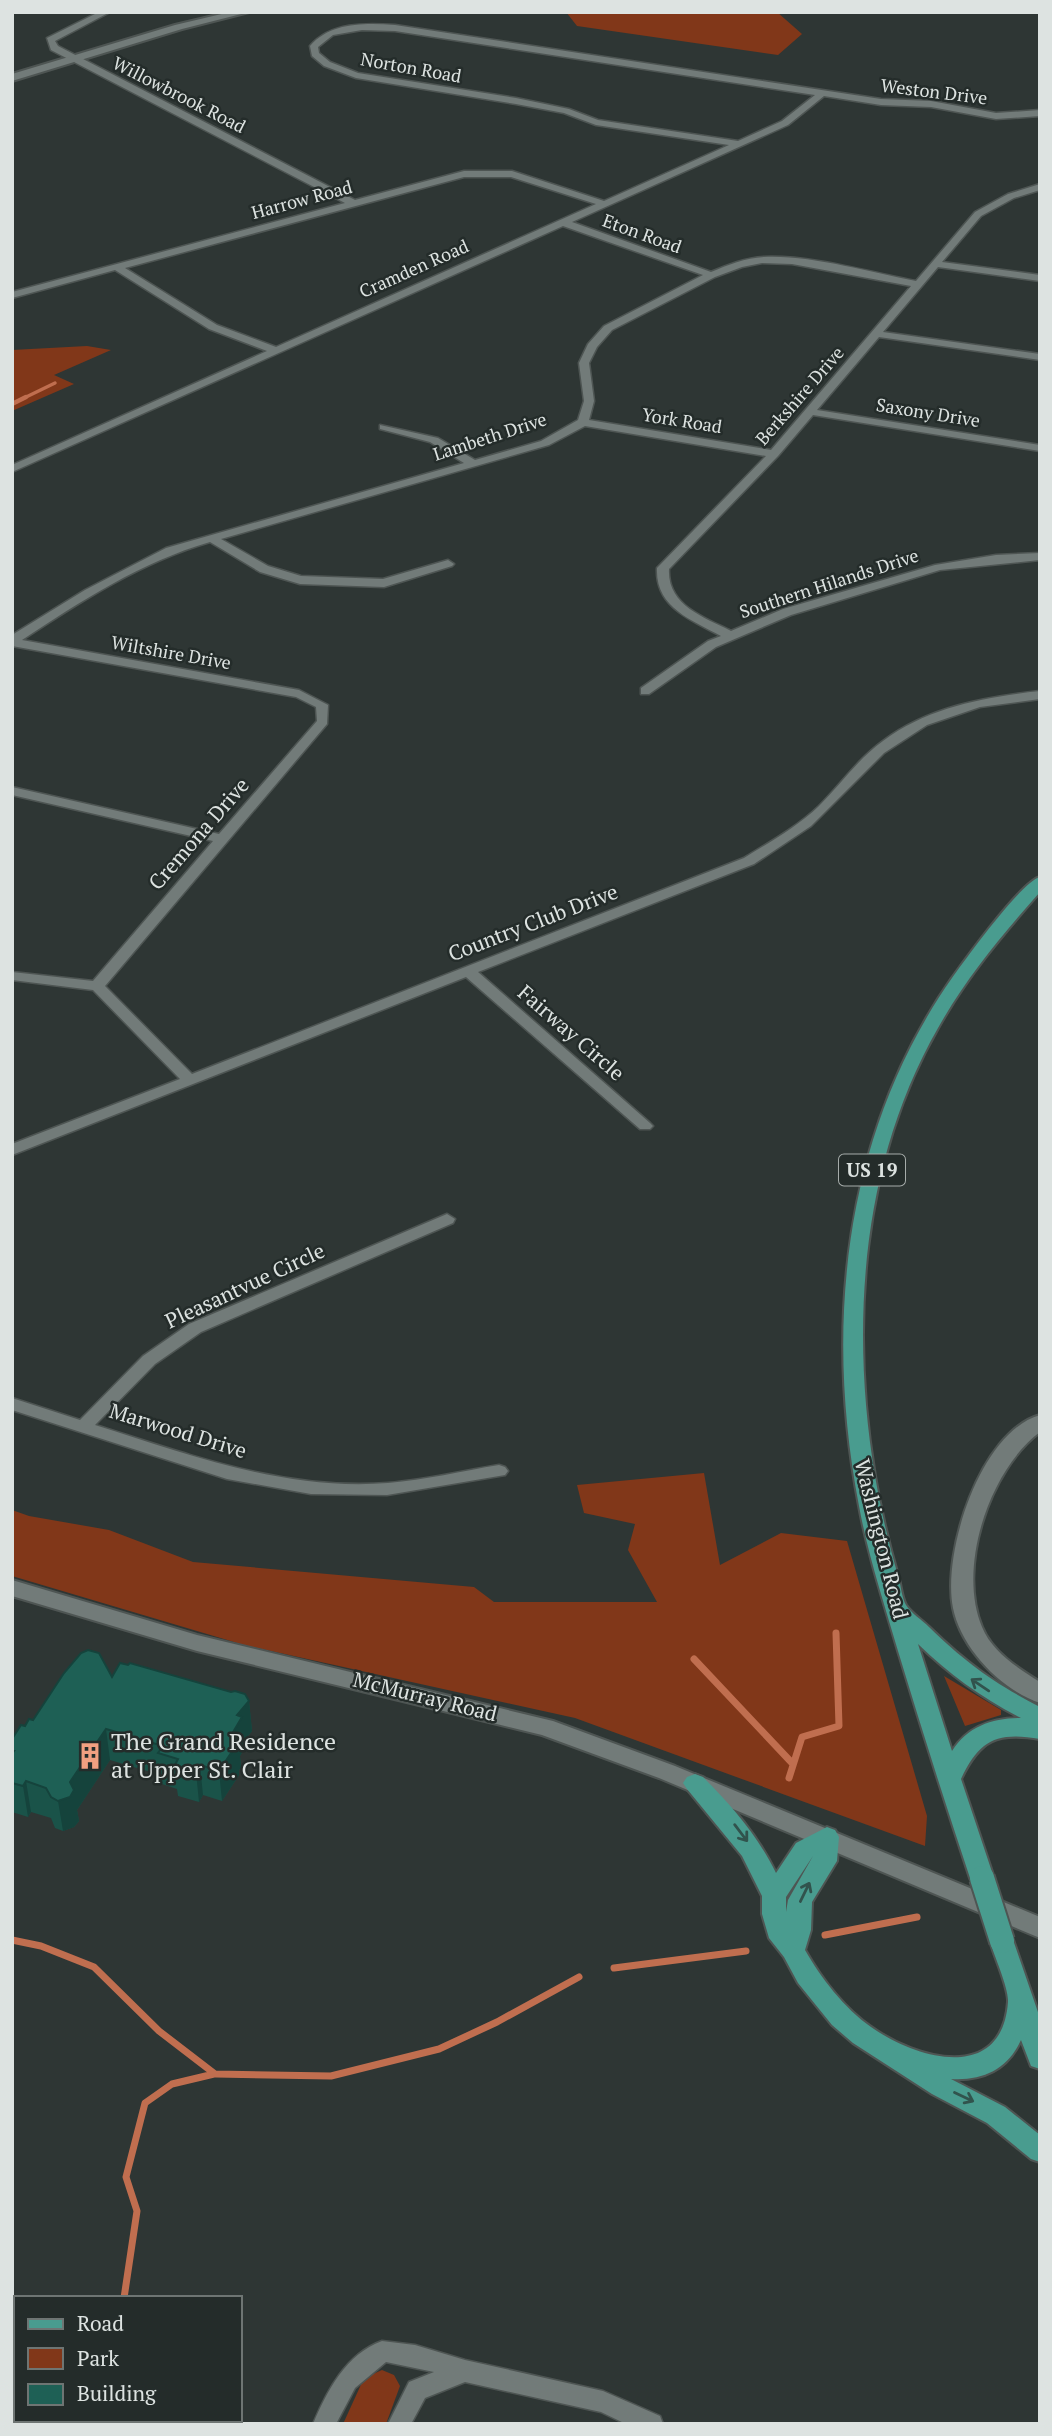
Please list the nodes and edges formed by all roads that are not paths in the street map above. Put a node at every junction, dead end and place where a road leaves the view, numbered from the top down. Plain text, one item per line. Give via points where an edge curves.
1 (106, 12) edge
2 (244, 12) edge
3 (76, 59) junction
4 (12, 78) edge
5 (824, 92) junction
6 (1040, 113) edge
7 (737, 143) junction
8 (1040, 187) edge
9 (353, 203) junction
10 (602, 203) junction
11 (562, 222) junction
12 (935, 264) junction
13 (117, 267) junction
14 (711, 275) junction
15 (1040, 278) edge
16 (916, 284) junction
17 (12, 295) edge
18 (877, 334) junction
19 (274, 350) junction
20 (1040, 357) edge
21 (811, 412) junction
22 (583, 422) junction
23 (384, 427) dead end
24 (1040, 447) edge
25 (774, 454) junction
26 (474, 464) junction
27 (12, 469) edge
28 (211, 538) junction
29 (1040, 556) edge
30 (448, 564) dead end
31 (729, 635) junction
32 (12, 642) edge
33 (645, 691) dead end
34 (1040, 695) edge
35 (322, 705) joint
36 (12, 791) edge
37 (222, 839) junction
38 (1040, 882) edge
39 (469, 972) junction
40 (12, 976) edge
41 (97, 986) junction
42 (191, 1081) junction
43 (645, 1126) dead end
44 (12, 1150) edge
45 (447, 1219) dead end
46 (12, 1404) edge
47 (1040, 1422) edge
48 (84, 1426) junction
49 (499, 1471) dead end
50 (12, 1588) edge
51 (896, 1608) junction
52 (1040, 1694) edge
53 (1040, 1718) edge
54 (1040, 1730) edge
55 (950, 1779) junction
56 (695, 1783) junction
57 (827, 1837) junction
58 (775, 1896) junction
59 (1040, 1928) edge
60 (793, 1950) junction
61 (1021, 2002) junction
62 (1040, 2058) edge
63 (906, 2061) junction
64 (1040, 2151) edge
65 (465, 2371) junction
66 (324, 2424) edge
67 (399, 2424) edge
68 (652, 2424) edge

1 - 3 street, Willowbrook Road via 50,40 54,48
2 - 3 main road
3 - 4 main road
3 - 9 street, Willowbrook Road
5 - 6 street, Weston Drive via 996,116
5 - 7 street, Cramden Road via 785,122
5 - 7 street, Norton Road via 373,26 340,31 314,46 315,54 327,64 356,75
7 - 10 street, Cramden Road
8 - 12 street, Berkshire Drive via 978,214
9 - 10 street, Harrow Road via 464,174 489,172 530,178
9 - 13 street, Harrow Road
10 - 11 street, Cramden Road
11 - 14 street, Eton Road
11 - 19 street, Cramden Road
12 - 15 street
12 - 16 street, Berkshire Drive
13 - 17 street, Harrow Road
13 - 19 street via 213,327
14 - 16 street via 762,260 792,261
14 - 22 street via 607,328 584,363 590,401
16 - 18 street, Berkshire Drive
18 - 20 street
18 - 21 street, Berkshire Drive
19 - 27 street, Cramden Road
21 - 24 street, Saxony Drive
21 - 25 street, Berkshire Drive
22 - 25 street, York Road
22 - 26 street, Lambeth Drive via 545,443
23 - 26 street via 434,440
25 - 31 street, Berkshire Drive via 663,568 663,585 670,597
26 - 28 street, Lambeth Drive
28 - 30 street via 264,569 300,580 384,583
28 - 32 street, Lambeth Drive via 122,572
29 - 31 street, Southern Hilands Drive via 925,571 787,612
31 - 33 street, Southern Hilands Drive
32 - 35 street, Wiltshire Drive via 299,694
34 - 39 street, Country Club Drive via 984,702 918,724 875,753 821,811 749,860
35 - 37 street, Cremona Drive via 323,721
36 - 37 street
37 - 41 street, Cremona Drive
38 - 51 main road, Washington Road / US 19 via 984,946 928,1030 890,1112 865,1200 852,1325 855,1417 869,1504
39 - 42 street, Country Club Drive
39 - 43 street, Fairway Circle
40 - 41 street
41 - 42 street
42 - 44 street, Country Club Drive
45 - 48 street, Pleasantvue Circle via 195,1328 166,1345 126,1379
46 - 48 street, Marwood Drive
47 - 52 main road via 1009,1447 994,1471 969,1538 961,1583 964,1611 977,1640 1000,1666
48 - 49 street, Marwood Drive via 227,1473 310,1488 387,1489
50 - 56 main road, McMurray Road via 197,1643 535,1724
53 -> 51 main road via 957,1668
51 - 55 main road, Washington Road / US 19
54 - 55 main road via 1009,1726 988,1731 963,1751
55 - 61 main road, Washington Road / US 19, bridge
56 - 57 main road, McMurray Road
56 -> 58 main road via 741,1832
57 - 58 main road via 804,1850
57 - 59 main road, McMurray Road
60 -> 57 main road via 800,1900 825,1861
58 - 60 main road via 778,1931
60 - 63 main road via 807,1976 841,2017
61 - 62 main road, Washington Road / US 19
61 - 63 main road via 1010,2043 991,2061 952,2070
63 -> 64 main road via 996,2115
65 - 66 street via 382,2351 347,2380
65 - 67 street via 416,2390
65 - 68 street via 603,2402

